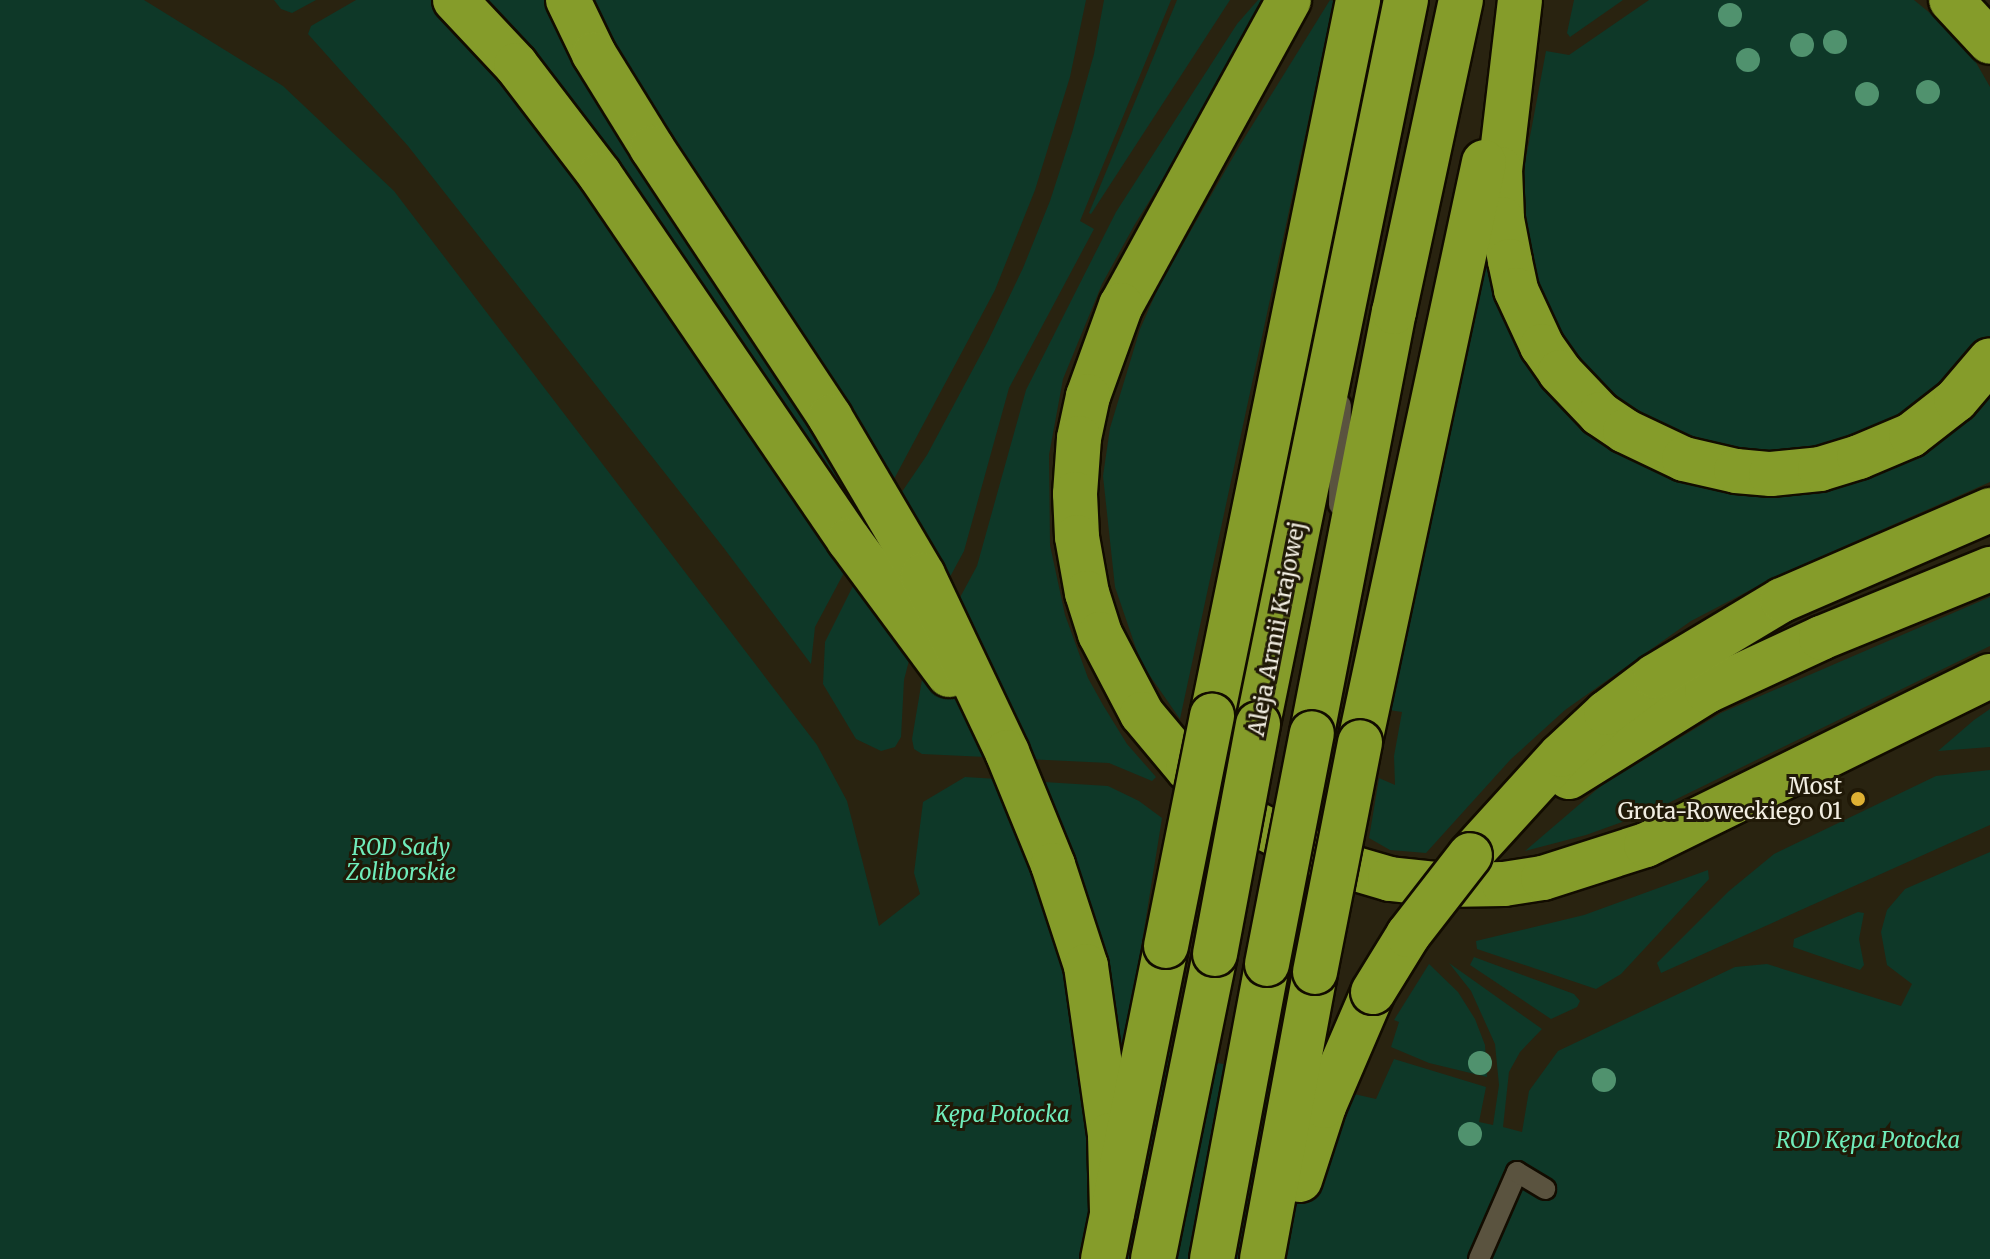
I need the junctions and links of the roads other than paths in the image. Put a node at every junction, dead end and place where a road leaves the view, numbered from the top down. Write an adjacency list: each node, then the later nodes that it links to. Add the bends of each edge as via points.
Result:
1 (455, 0): 19 (highway, via 516,65 600,175 849,540)
2 (568, 0): 19 (highway, via 594,54 652,148 830,417 923,575)
3 (1289, 0): 18 (highway, via 1121,305 1088,396 1079,438 1077,537 1100,634 1142,714 1188,769 1256,824 1332,862 1390,879 1504,884 1543,878 1646,845)
4 (1358, 0): 22 (highway, bridge)
5 (1406, 0): 10 (highway, Aleja Armii Krajowej)
6 (1461, 0): 11 (highway)
7 (1519, 0): 12 (highway, via 1500,169 1502,219 1516,290 1542,346 1600,414 1684,459 1771,474 1820,469 1911,435 1956,400); 26 (highway, bridge, via 1360,742)
8 (1951, 0): 9 (highway)
9 (1990, 42)
10 (1342, 300): 13 (lane); 16 (highway, Aleja Armii Krajowej)
11 (1394, 312): 13 (lane); 17 (highway)
12 (1990, 360)
13 (1340, 450): 16 (lane); 17 (lane)
14 (1990, 510): 20 (highway, via 1782,600 1655,676 1561,755)
15 (1990, 569): 20 (highway, via 1707,691 1582,766)
16 (1285, 590): 24 (highway, Aleja Armii Krajowej, bridge)
17 (1337, 605): 25 (highway, bridge)
18 (1990, 676)
19 (1007, 752): 22 (highway, via 1053,865 1086,966 1110,1135)
20 (1470, 855): 27 (highway, bridge, via 1408,935 1373,992 1324,1106)
21 (1545, 1189): 28 (lane, via 1517,1172)
22 (1112, 1213): 23 (highway)
23 (1103, 1259)
24 (1153, 1259)
25 (1212, 1259)
26 (1262, 1259)
27 (1275, 1259)
28 (1479, 1259)

